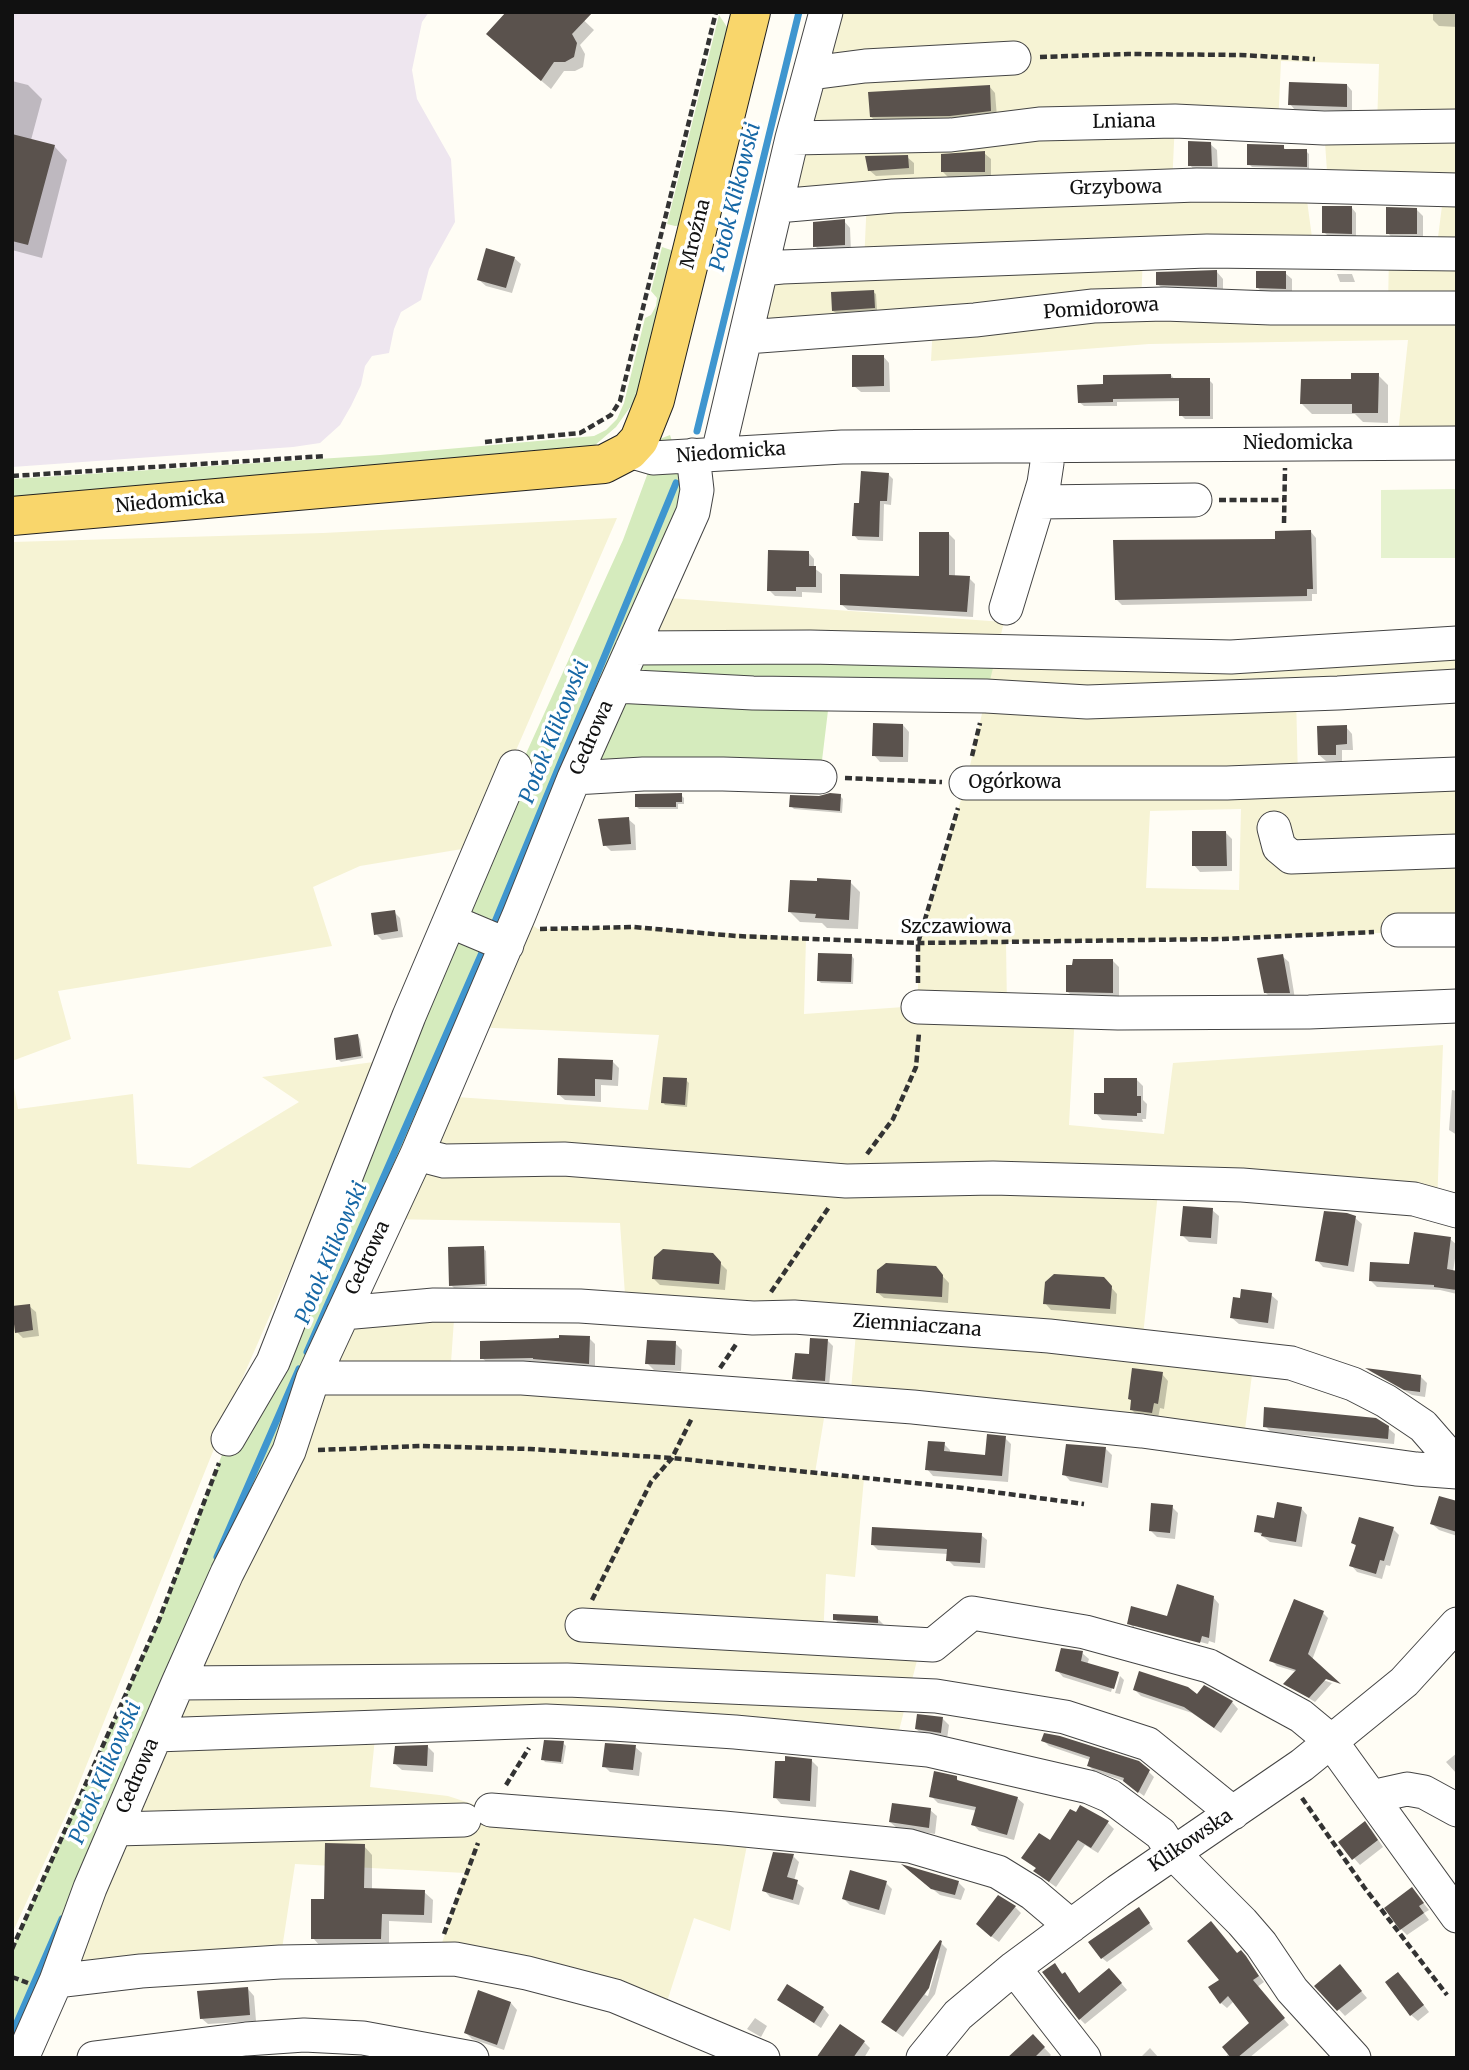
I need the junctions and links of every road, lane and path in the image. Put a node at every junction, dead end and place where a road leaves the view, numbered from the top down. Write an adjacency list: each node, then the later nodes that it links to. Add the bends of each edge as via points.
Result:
1 (716, 12): 15 (path, via 620,401 611,415 580,433)
2 (751, 12): 18 (main road, Mroźna, via 655,400 639,440)
3 (825, 12): 6 (street)
4 (1014, 58): 5 (path, via 1140,54); 6 (street, via 865,66)
5 (1315, 59)
6 (811, 74): 8 (street)
7 (1457, 125): 8 (street, Lniana, via 1324,128 1175,121 1039,124 951,135)
8 (792, 138): 10 (street)
9 (1457, 190): 10 (street, Grzybowa, via 1197,185 906,195)
10 (777, 206): 12 (street)
11 (1457, 254): 12 (street, via 1207,251)
12 (762, 270): 14 (street)
13 (1457, 307): 14 (street, Pomidorowa, via 1093,306)
14 (746, 337): 19 (street)
15 (474, 443)
16 (1457, 443): 17 (street, Niedomicka)
17 (1045, 446): 19 (street, Niedomicka, via 842,447); 25 (street, via 1047,463)
18 (629, 451): 19 (street, Niedomicka, via 649,458); 26 (main road, Niedomicka, via 604,464)
19 (705, 454): 30 (street, Cedrowa, via 693,512)
20 (329, 456): 22 (path)
21 (1285, 462): 24 (path)
22 (12, 476)
23 (1195, 500): 24 (path); 25 (street)
24 (1284, 500): 27 (path)
25 (1039, 502): 28 (street)
26 (12, 516)
27 (1284, 523)
28 (1006, 608)
29 (1457, 643): 30 (street, via 1231,657 810,647)
30 (632, 648): 32 (street, Cedrowa)
31 (1457, 686): 32 (street, via 1087,702)
32 (615, 687): 35 (street, Cedrowa)
33 (515, 767): 40 (street)
34 (1457, 774): 37 (street, Ogórkowa, via 1227,783)
35 (574, 778): 36 (street, via 683,774); 41 (street, Cedrowa)
36 (820, 778): 37 (path, Ogórkowa)
37 (966, 783)
38 (1273, 828): 39 (street, via 1279,847 1291,857)
39 (1457, 851)
40 (450, 921): 41 (street); 50 (street, via 273,1362)
41 (513, 930): 42 (path, Szczawiowa, via 634,927 918,943 1221,939); 46 (street, Cedrowa)
42 (1398, 930): 43 (street)
43 (1457, 930)
44 (1457, 1006): 45 (street, via 1309,1013)
45 (918, 1007)
46 (417, 1154): 47 (street, via 444,1161 564,1159 846,1181 993,1178 1242,1185 1413,1199); 48 (street, Cedrowa)
47 (1457, 1211)
48 (343, 1312): 49 (street, Cedrowa); 52 (street, Ziemniaczana, via 434,1305 566,1306 794,1317 1062,1338 1291,1363 1353,1384 1386,1401 1423,1426)
49 (313, 1378): 51 (street, Cedrowa); 53 (street, via 522,1378 913,1407)
50 (228, 1439): 68 (path, via 159,1620)
51 (289, 1451): 54 (path, via 422,1446 530,1449 963,1488); 57 (street, Cedrowa)
52 (1457, 1465)
53 (1457, 1472)
54 (1084, 1504)
55 (1457, 1624): 59 (street, Klikowska, via 1404,1682)
56 (582, 1625): 59 (street, via 933,1646 972,1614 1085,1632 1209,1666 1301,1716)
57 (178, 1683): 58 (street, Cedrowa); 63 (street, via 567,1680 936,1696 1065,1717 1148,1744)
58 (156, 1735): 64 (street, Cedrowa); 65 (street, via 546,1721 928,1750 1089,1787 1110,1796 1161,1834)
59 (1330, 1740): 60 (street, Klikowska); 61 (street)
60 (1286, 1776): 63 (street, Klikowska); 71 (path)
61 (1371, 1797): 62 (street, via 1407,1789 1424,1792); 66 (street)
62 (1457, 1811)
63 (1233, 1813): 65 (street, Klikowska)
64 (116, 1829): 67 (street, via 477,1815 724,1828 910,1846 998,1871); 70 (street, Cedrowa)
65 (1172, 1853): 67 (street, Klikowska); 78 (street, via 1242,1922 1292,1990)
66 (1457, 1916)
67 (1071, 1926): 69 (street, Klikowska)
68 (12, 1949)
69 (1014, 1968): 76 (street, Klikowska, via 958,2015); 77 (street)
70 (57, 1981): 72 (street, Cedrowa); 75 (street, via 280,1962 455,1959 615,1996)
71 (1447, 1995)
72 (28, 2056)
73 (94, 2058): 74 (street, via 304,2035 363,2038)
74 (472, 2058)
75 (763, 2058)
76 (923, 2058)
77 (1084, 2058)
78 (1354, 2058)

